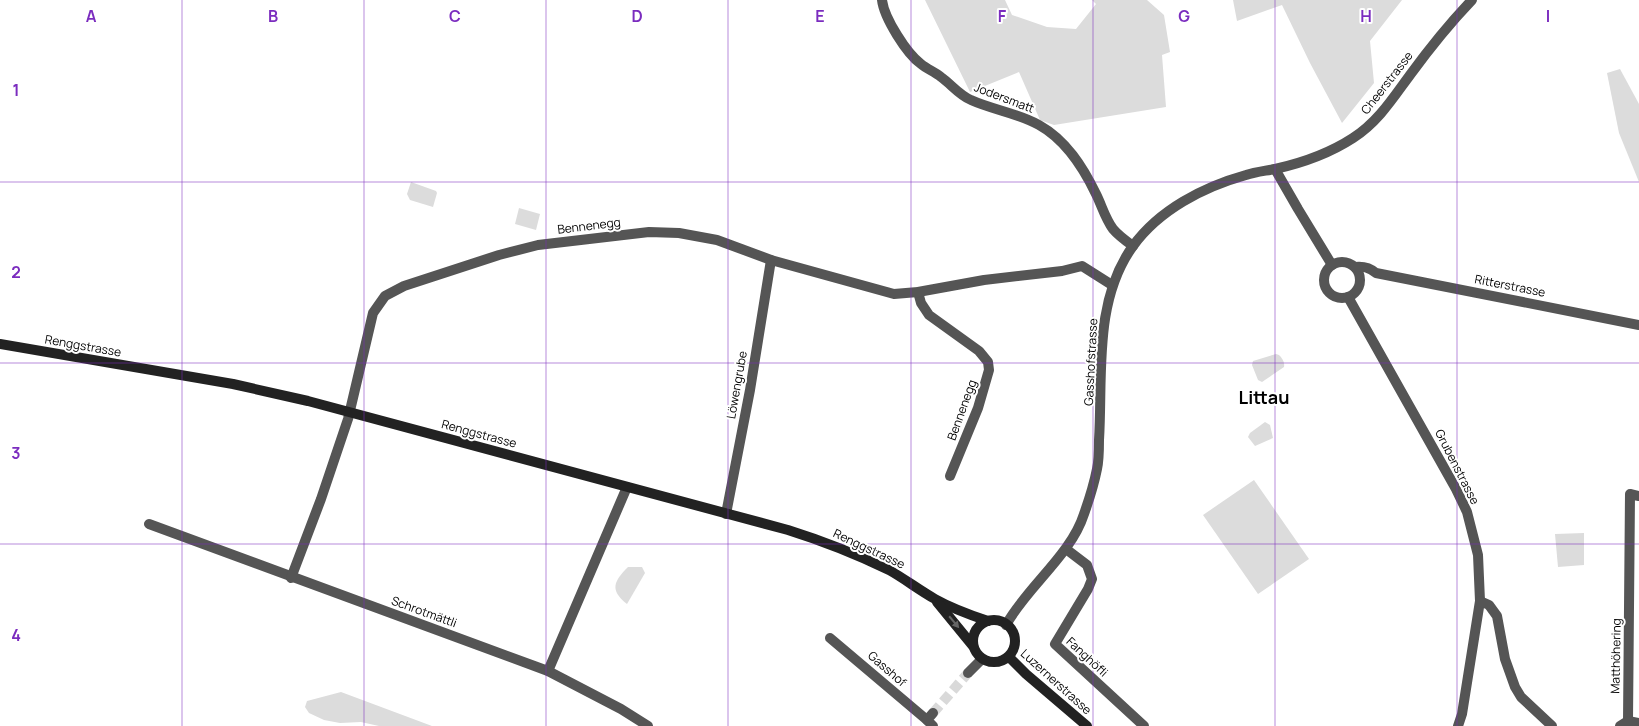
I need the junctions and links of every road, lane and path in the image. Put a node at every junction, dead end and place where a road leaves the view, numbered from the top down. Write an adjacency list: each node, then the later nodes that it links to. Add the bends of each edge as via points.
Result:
1 (882, 0): 4 (street, Jodersmatt, via 888,18 907,49 922,65 970,100 1039,125 1060,140 1089,179 1107,220)
2 (1472, 0): 3 (street, Cheerstrasse, via 1367,127 1330,150)
3 (1275, 169): 4 (street, Gasshofstrasse, via 1242,176 1190,198 1154,222); 6 (street)
4 (1133, 246): 10 (street, Gasshofstrasse)
5 (771, 260): 11 (street, Bennenegg, via 894,294); 15 (street, Bennenegg, via 703,237 649,232 538,246 415,282 385,296 373,313); 19 (street, Löwengrube)
6 (1332, 265): 7 (street, via 1342,262); 12 (street, via 1324,279 1327,290 1336,297)
7 (1354, 267): 8 (street, Ritterstrasse, via 1371,268); 9 (street)
8 (1376, 273): 9 (street); 13 (street, Ritterstrasse)
9 (1360, 284): 12 (street)
10 (1112, 285): 11 (street, Bennenegg, via 1079,266); 21 (street, Gasshofstrasse, via 1104,328 1097,469 1084,517)
11 (918, 292): 16 (street, Bennenegg, via 929,315 979,351 988,362 989,370 978,408)
12 (1348, 297): 25 (street, Grubenstrasse, via 1467,512 1478,554)
13 (1639, 325)
14 (0, 344): 15 (main road, Renggstrasse, via 233,384)
15 (350, 412): 17 (main road, Renggstrasse); 22 (street)
16 (950, 476)
17 (627, 487): 19 (main road, Renggstrasse); 32 (street)
18 (1639, 496): 23 (street, Matthöhering, via 1630,494)
19 (726, 514): 24 (main road, Renggstrasse, via 788,530 848,551 890,571)
20 (149, 524): 22 (street, Schrotmättli)
21 (1066, 549): 27 (street, Gasshofstrasse); 38 (street, Fanghöfli, via 1087,565 1092,579 1055,644)
22 (290, 578): 32 (street, Schrotmättli)
23 (1634, 592): 35 (street, Matthöhering)
24 (935, 599): 26 (main road, Renggstrasse); 29 (main road, Renggstrasse, one-way to 29)
25 (1480, 601): 39 (street, Grubenstrasse); 40 (street, via 1489,605 1497,616 1505,659 1515,687)
26 (988, 621): 27 (main road); 29 (main road, via 976,630)
27 (1006, 624): 30 (main road, via 1012,630 1015,643)
28 (830, 638): 34 (street, Gasshof)
29 (973, 646): 31 (main road)
30 (1008, 657): 31 (main road, via 999,662); 37 (main road, Luzernerstrasse)
31 (982, 659): 33 (street)
32 (548, 672): 36 (street, Schrotmättli)
33 (968, 673)
34 (931, 720)
35 (1629, 724)
36 (648, 726)
37 (1087, 726)
38 (1144, 726)
39 (1458, 726)
40 (1552, 726)

